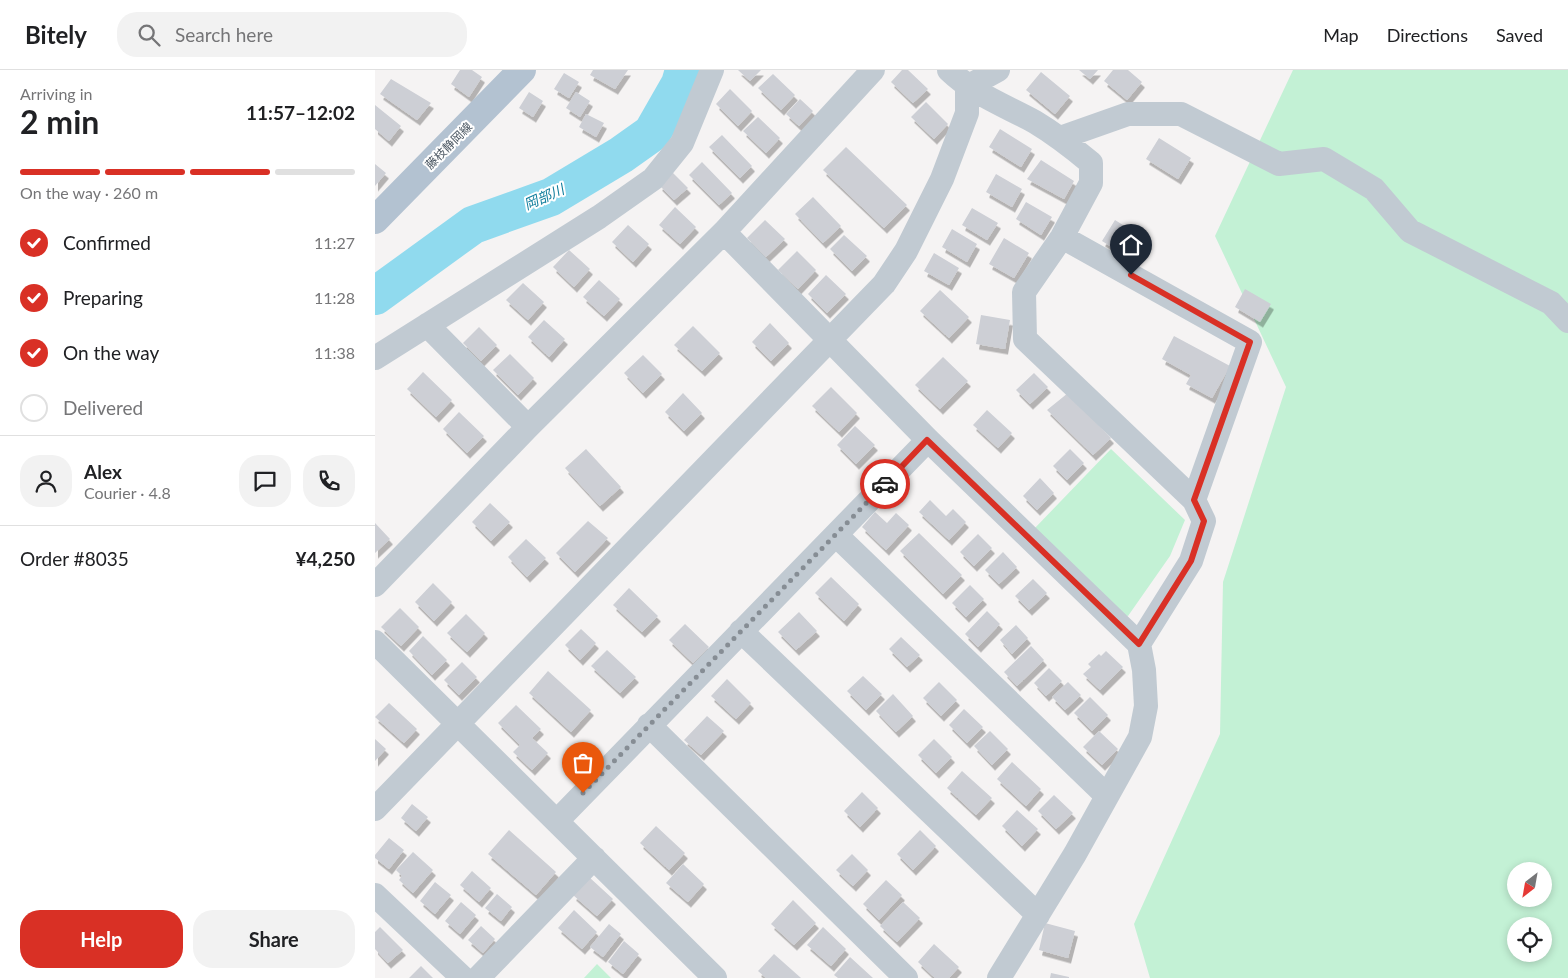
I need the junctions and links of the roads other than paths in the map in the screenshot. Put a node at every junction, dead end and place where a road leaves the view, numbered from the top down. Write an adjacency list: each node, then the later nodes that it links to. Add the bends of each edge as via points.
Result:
1 (522, 70): 8 (main road, 藤枝静岡線)
2 (712, 70): 12 (street, via 682,143 653,179 599,217)
3 (873, 70): 9 (street)
4 (949, 70): 6 (street)
5 (998, 70): 6 (street)
6 (967, 87): 7 (street); 13 (street, via 967,113 942,179 910,244 884,284)
7 (1060, 138): 10 (street, via 1091,163 1091,183); 11 (street, via 1128,114 1181,114 1279,164 1324,160 1374,189 1410,230 1551,303)
8 (375, 220)
9 (724, 232): 13 (street); 15 (street)
10 (1063, 237): 17 (street, via 1024,292 1025,338); 17 (street, via 1250,342)
11 (1568, 321)
12 (427, 325): 14 (street); 15 (street)
13 (830, 338): 16 (street); 23 (street)
14 (375, 358)
15 (529, 427): 19 (street)
16 (927, 440): 18 (street); 22 (street)
17 (1194, 500): 22 (street, via 1204,521 1191,561)
18 (836, 535): 20 (street); 25 (street)
19 (375, 585)
20 (741, 631): 24 (street); 30 (street)
21 (375, 642): 23 (street)
22 (1139, 644): 25 (street, via 1144,670 1145,714 1140,737)
23 (457, 724): 26 (street); 27 (street)
24 (649, 725): 27 (street); 34 (street)
25 (1107, 796): 30 (street)
26 (375, 809)
27 (557, 821): 28 (street)
28 (594, 858): 32 (street); 33 (street)
29 (375, 895): 31 (street)
30 (1038, 915): 35 (street)
31 (463, 978)
32 (478, 978)
33 (715, 978)
34 (906, 978)
35 (999, 978)

